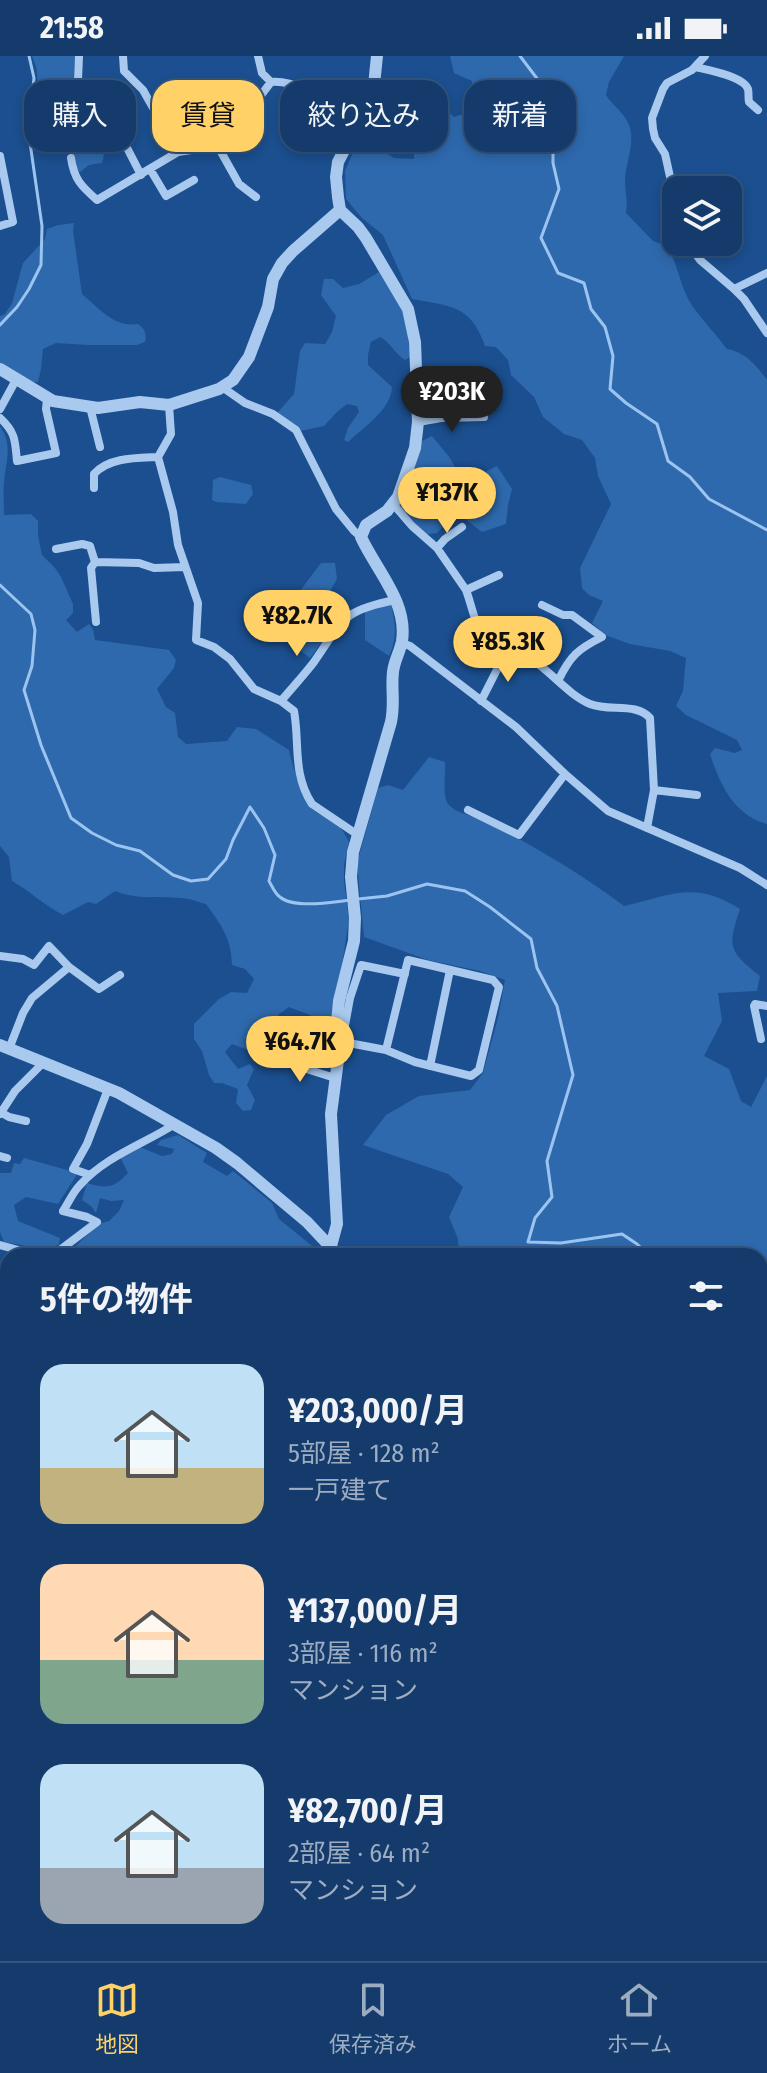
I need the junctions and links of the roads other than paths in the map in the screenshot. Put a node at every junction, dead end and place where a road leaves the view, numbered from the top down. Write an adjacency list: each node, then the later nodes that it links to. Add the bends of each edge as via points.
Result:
1 (79, 56): 19 (street, via 78,80 105,105)
2 (123, 56): 11 (street, via 124,71)
3 (258, 56): 8 (street, via 262,73)
4 (377, 56): 7 (street)
5 (705, 56): 6 (street)
6 (695, 67): 12 (street, via 732,76 748,88 749,102); 20 (street, via 667,83 652,118)
7 (375, 80)
8 (271, 82): 9 (street); 10 (street)
9 (280, 82)
10 (264, 91)
11 (152, 106)
12 (758, 110)
13 (178, 152): 18 (street)
14 (223, 152): 22 (street, via 239,184)
15 (343, 152): 23 (street, via 336,177)
16 (0, 156): 24 (street, via 13,222)
17 (71, 158): 19 (street, via 73,174 97,200)
18 (150, 169): 19 (street); 21 (street, via 166,196)
19 (141, 175)
20 (670, 176)
21 (194, 180)
22 (256, 197)
23 (340, 210): 31 (street, via 282,263 249,357); 38 (street, via 366,238 408,309 415,342)
24 (0, 226)
25 (697, 256): 27 (street)
26 (767, 273): 27 (street)
27 (734, 289): 28 (street)
28 (767, 333)
29 (0, 369): 30 (street)
30 (17, 378): 32 (street); 35 (street)
31 (222, 387): 33 (street); 44 (street, via 296,430 336,509)
32 (47, 398): 34 (street); 37 (street, via 56,453 17,461 11,429)
33 (169, 405): 34 (street); 40 (street, via 171,434)
34 (90, 407): 39 (street)
35 (0, 409)
36 (484, 417): 38 (street)
37 (0, 418)
38 (418, 422): 42 (street, via 415,448)
39 (100, 447)
40 (158, 457): 41 (street, via 101,467 94,474); 48 (street)
41 (94, 488)
42 (394, 505): 44 (street, via 366,525); 45 (street)
43 (462, 527): 45 (street)
44 (361, 537): 51 (street)
45 (437, 548): 50 (street)
46 (56, 549): 47 (street, via 90,546)
47 (95, 562): 48 (street); 53 (street, via 91,568)
48 (185, 567): 57 (street, via 198,603 196,640 230,659 254,689)
49 (499, 575): 50 (street)
50 (466, 590): 55 (street, via 478,630)
51 (396, 600): 54 (street); 57 (street, via 367,605 342,621)
52 (542, 605): 56 (street, via 572,615 602,637 581,647)
53 (96, 622)
54 (402, 643): 58 (street); 64 (street, via 393,673 391,722)
55 (506, 652): 56 (street, via 534,661); 58 (street)
56 (558, 681): 60 (street, via 589,704 640,710 650,718)
57 (281, 701): 64 (street, via 294,711 296,758 308,798)
58 (481, 701): 59 (street)
59 (565, 774): 62 (street, via 519,835); 63 (street, via 608,811)
60 (654, 790): 61 (street); 63 (street)
61 (697, 795)
62 (468, 810)
63 (647, 828): 65 (street)
64 (358, 835): 73 (street, via 351,877 354,941 339,1001)
65 (767, 885)
66 (0, 956): 67 (street, via 34,965 49,946)
67 (69, 967): 70 (street, via 99,989); 74 (street, via 32,998)
68 (450, 970): 69 (street, via 408,960); 78 (street); 78 (street, via 493,980 499,987 475,1075)
69 (405, 974): 73 (street, via 361,965); 75 (street)
70 (120, 975)
71 (767, 1006): 72 (street, via 754,1006)
72 (761, 1039)
73 (340, 1041): 75 (street); 79 (street)
74 (4, 1047): 77 (street)
75 (386, 1050): 78 (street)
76 (275, 1059): 79 (street)
77 (44, 1062): 80 (street); 81 (street)
78 (430, 1066)
79 (335, 1078): 87 (street, via 331,1114)
80 (108, 1089): 83 (street); 84 (street, via 73,1169)
81 (1, 1114): 82 (street)
82 (26, 1121)
83 (175, 1124): 84 (street); 86 (street, via 237,1163)
84 (90, 1175): 85 (street, via 63,1211 97,1222)
85 (63, 1248)
86 (332, 1248)
87 (335, 1248)

